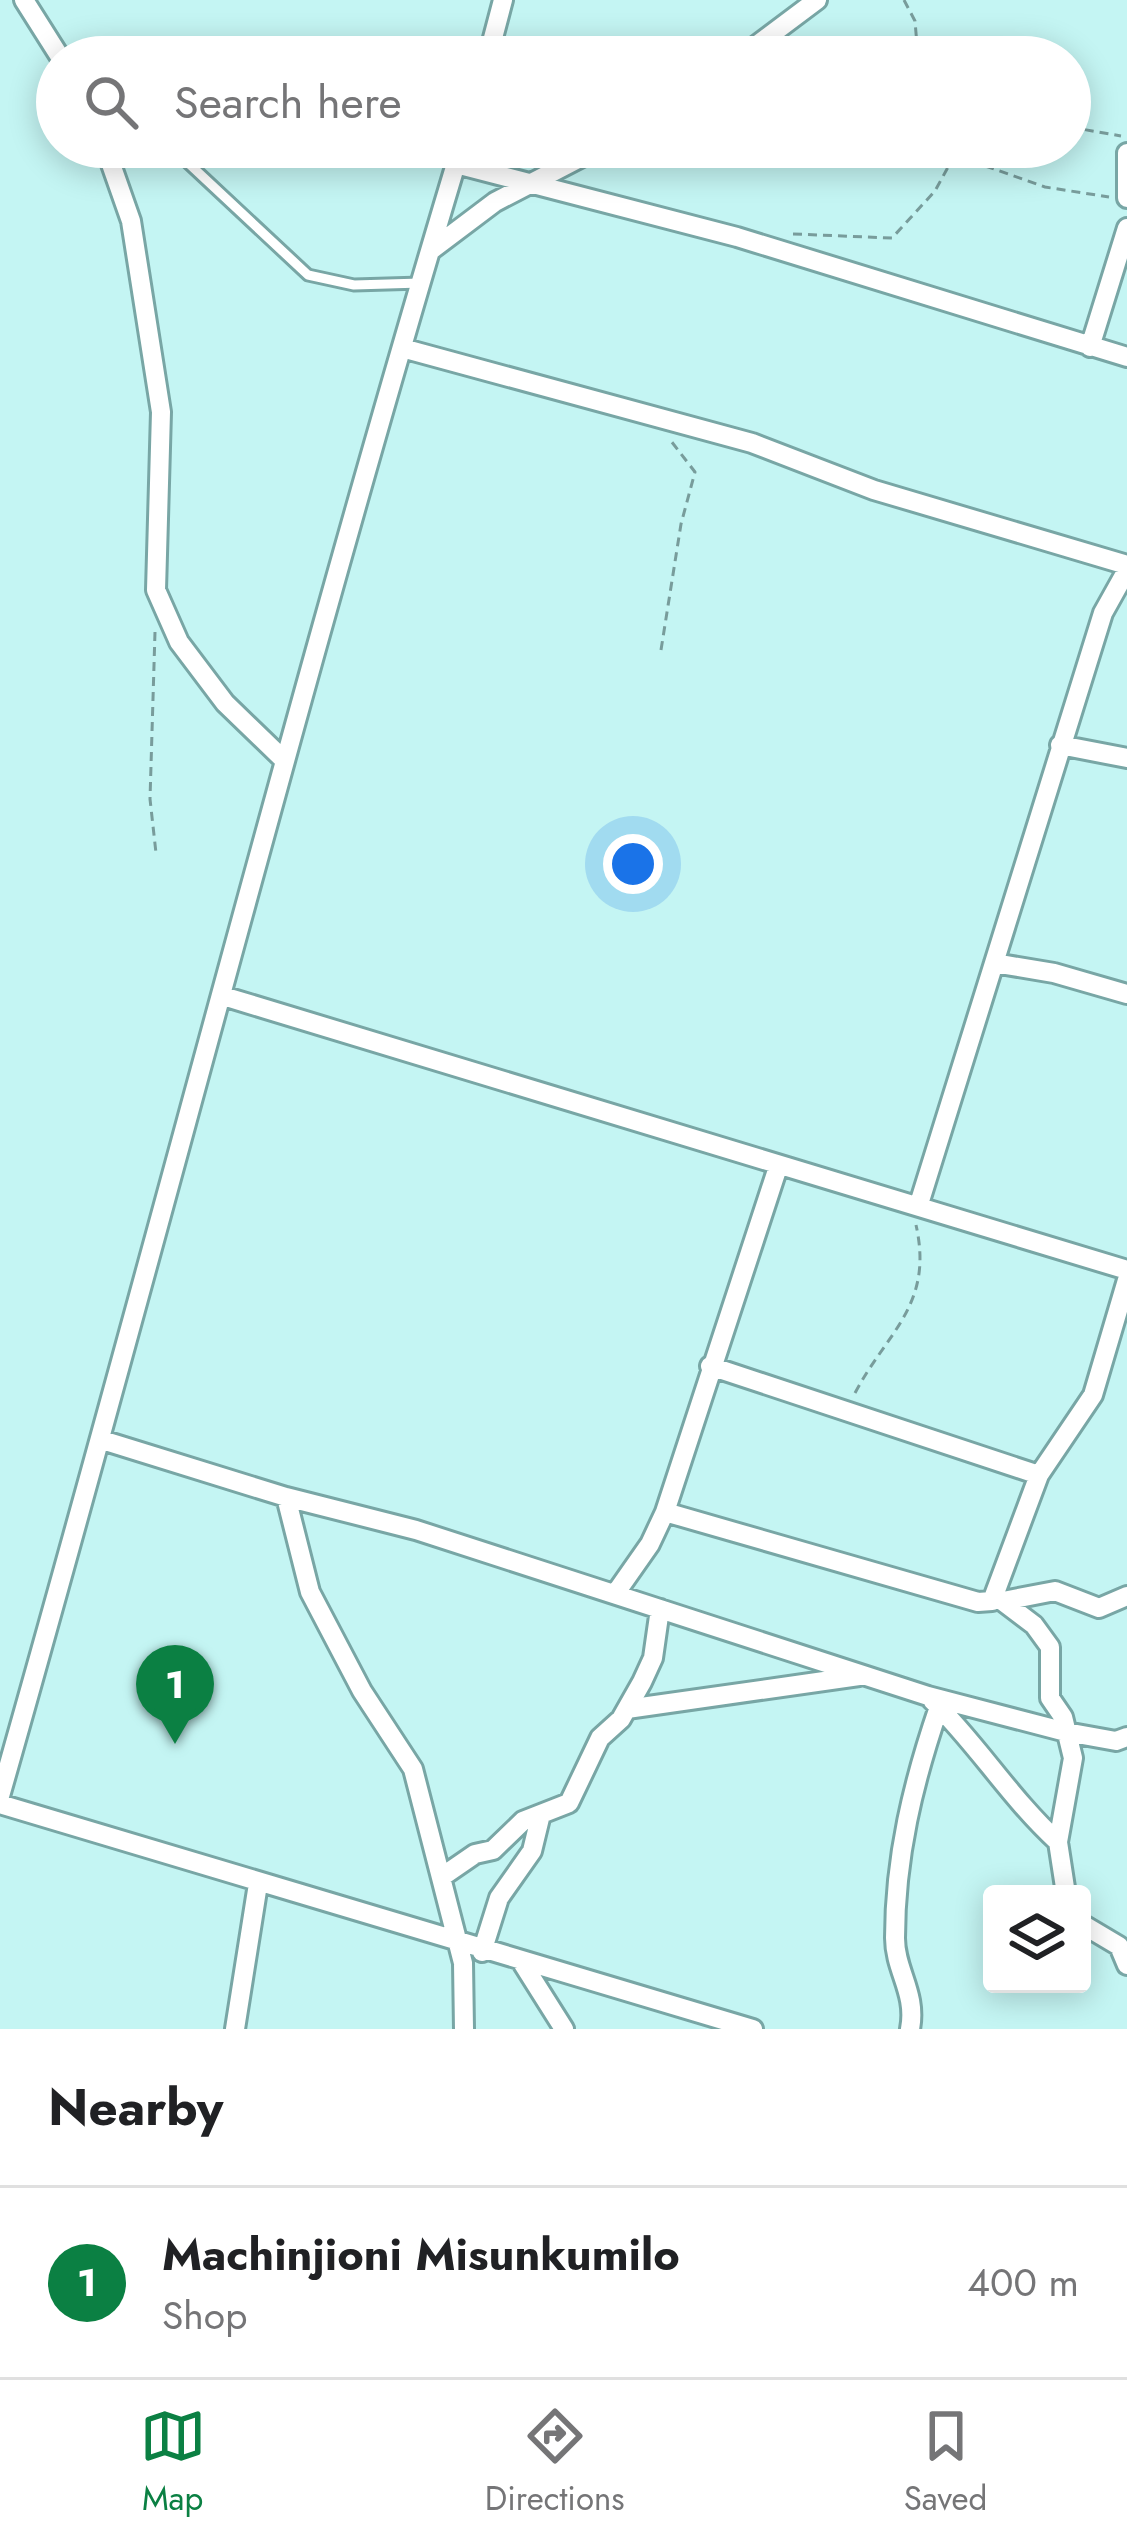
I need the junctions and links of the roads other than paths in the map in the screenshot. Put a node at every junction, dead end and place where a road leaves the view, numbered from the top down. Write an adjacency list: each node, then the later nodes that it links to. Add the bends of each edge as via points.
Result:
1 (24, 0): 4 (street)
2 (503, 0): 5 (street)
3 (817, 0): 6 (street)
4 (47, 36)
5 (494, 36)
6 (769, 36)
7 (1127, 153): 14 (street)
8 (112, 168): 26 (street, via 131,221 161,412 154,561 162,608 225,703)
9 (194, 168): 17 (lane, via 308,274 328,283)
10 (455, 168): 16 (street)
11 (488, 168): 13 (street)
12 (561, 168): 13 (street)
13 (528, 185): 16 (street); 18 (street, via 737,237)
14 (1127, 198)
15 (1127, 228): 18 (street)
16 (430, 251): 17 (street)
17 (421, 283): 19 (street)
18 (1090, 347): 20 (street)
19 (401, 348): 21 (street, via 659,418); 26 (street)
20 (1127, 357)
21 (1092, 554): 22 (street); 23 (street)
22 (1127, 568): 23 (street)
23 (1109, 596): 24 (street)
24 (1060, 745): 25 (street); 27 (street)
25 (1127, 758)
26 (286, 761): 29 (street)
27 (994, 963): 28 (street); 31 (street)
28 (1127, 994)
29 (223, 996): 30 (street); 35 (street)
30 (778, 1167): 31 (street); 34 (street)
31 (915, 1203): 32 (street)
32 (1127, 1270)
33 (1127, 1280): 36 (street, via 1093,1395)
34 (710, 1366): 36 (street); 38 (street)
35 (102, 1440): 37 (street); 48 (street)
36 (1039, 1475): 41 (street)
37 (286, 1497): 39 (street); 51 (street, via 310,1592 412,1765)
38 (664, 1512): 39 (street); 41 (street, via 977,1602)
39 (615, 1594): 42 (street)
40 (1127, 1596): 41 (street, via 1099,1608 1055,1591)
41 (1000, 1599): 46 (street, via 1050,1647 1050,1698)
42 (660, 1609): 43 (street); 45 (street, via 653,1658)
43 (863, 1675): 44 (street); 45 (street)
44 (934, 1702): 46 (street); 50 (street); 63 (street, via 898,1880 895,1939 913,1996)
45 (627, 1709): 49 (street, via 600,1738 569,1803)
46 (1066, 1732): 47 (street); 50 (street, via 1073,1758)
47 (1127, 1737)
48 (0, 1800): 52 (street)
49 (541, 1814): 51 (street); 56 (street, via 532,1852 500,1898)
50 (1058, 1842): 53 (street)
51 (443, 1876): 55 (street)
52 (258, 1884): 55 (street); 59 (street)
53 (1065, 1885)
54 (1091, 1929): 58 (street, via 1119,1946)
55 (457, 1944): 56 (street); 60 (street)
56 (482, 1952): 57 (street)
57 (523, 1964): 61 (street); 62 (street)
58 (1127, 1965)
59 (235, 2029)
60 (464, 2029)
61 (564, 2029)
62 (752, 2029)
63 (910, 2029)

